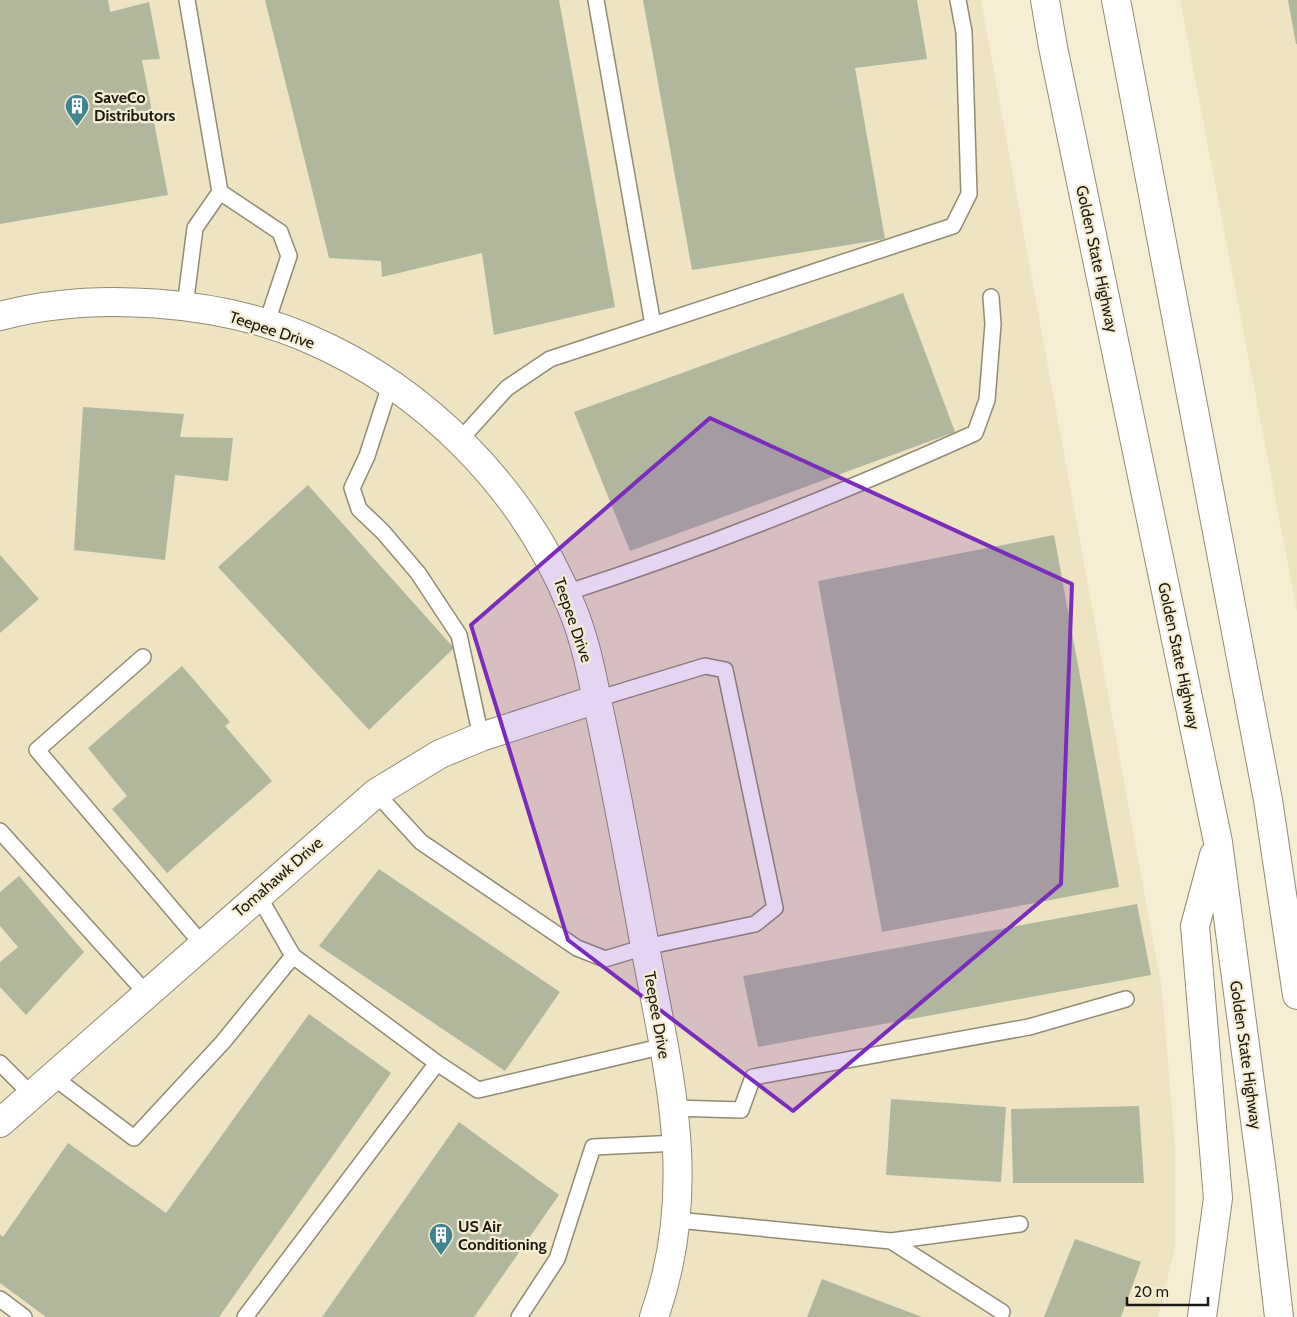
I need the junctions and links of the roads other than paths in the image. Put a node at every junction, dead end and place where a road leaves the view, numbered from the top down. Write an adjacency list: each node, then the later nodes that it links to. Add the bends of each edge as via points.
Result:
1 (187, 0): 6 (lane)
2 (596, 0): 11 (lane)
3 (958, 0): 11 (lane, via 964,32 969,194 953,226)
4 (1045, 0): 21 (main road, Golden State Highway)
5 (1116, 0): 19 (main road)
6 (220, 192): 8 (lane, via 195,228); 10 (lane, via 280,232 289,256)
7 (991, 296): 14 (lane, via 993,324 987,400 975,433 875,477 634,571)
8 (185, 306): 9 (main road, Teepee Drive, via 110,301 26,309); 10 (main road, Teepee Drive)
9 (0, 316)
10 (266, 325): 12 (main road, Teepee Drive, via 308,338)
11 (652, 325): 13 (lane, via 550,359 507,388)
12 (390, 385): 13 (main road, Teepee Drive); 17 (lane, via 367,456 352,488 359,509 384,532 418,574 459,635)
13 (459, 441): 14 (main road, Teepee Drive, via 481,462 521,515 552,563)
14 (566, 593): 16 (main road, Teepee Drive, via 584,641)
15 (143, 657): 24 (lane, via 37,750)
16 (597, 700): 17 (main road, Tomahawk Drive); 25 (main road, Teepee Drive); 25 (lane, via 705,666 725,670 775,908 755,924)
17 (481, 737): 18 (main road, Tomahawk Drive, via 440,754)
18 (376, 793): 23 (main road, Tomahawk Drive); 25 (lane, via 421,842 578,948 606,959)
19 (1268, 800): 22 (main road); 28 (main road)
20 (0, 830): 27 (lane)
21 (1218, 842): 47 (main road, via 1195,926 1218,1198); 48 (main road, Golden State Highway)
22 (1297, 861)
23 (258, 895): 24 (main road, Tomahawk Drive); 26 (lane)
24 (202, 944): 27 (main road, Tomahawk Drive)
25 (645, 947): 30 (main road, Teepee Drive)
26 (293, 956): 32 (lane); 33 (lane, via 223,1042 134,1138)
27 (146, 993): 33 (main road, Tomahawk Drive)
28 (1297, 995)
29 (1126, 999): 35 (lane, via 1029,1027 753,1077 741,1110)
30 (664, 1046): 32 (lane, via 478,1090); 35 (main road, Teepee Drive)
31 (0, 1063): 34 (lane)
32 (437, 1063): 44 (lane)
33 (52, 1076): 34 (main road, Tomahawk Drive)
34 (32, 1095): 36 (main road, Tomahawk Drive)
35 (673, 1108): 37 (main road, Teepee Drive)
36 (0, 1123)
37 (678, 1143): 38 (main road, Teepee Drive); 45 (lane, via 593,1147 557,1259)
38 (677, 1220): 40 (lane); 46 (main road, Teepee Drive)
39 (1020, 1224): 40 (lane)
40 (891, 1241): 42 (lane)
41 (0, 1299): 43 (lane)
42 (1002, 1312)
43 (24, 1317)
44 (245, 1317)
45 (520, 1317)
46 (654, 1317)
47 (1202, 1317)
48 (1279, 1317)

